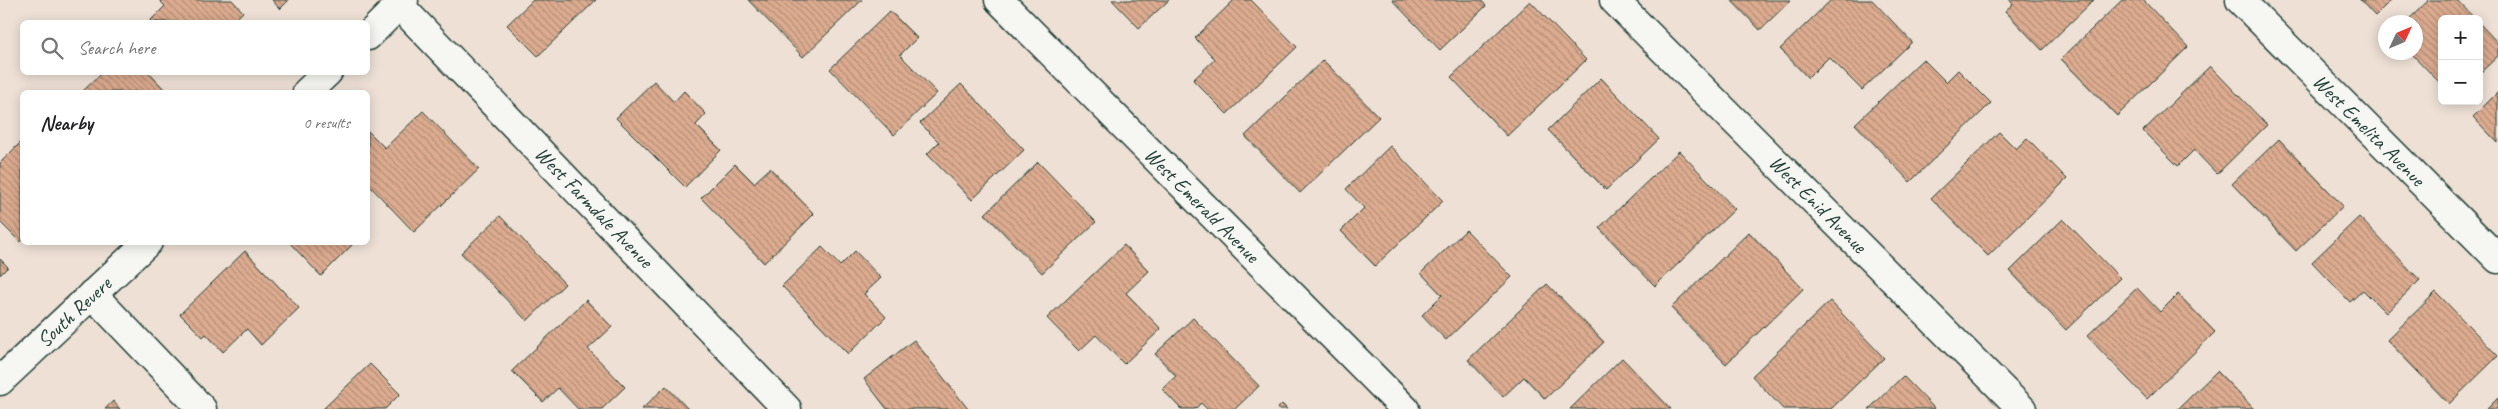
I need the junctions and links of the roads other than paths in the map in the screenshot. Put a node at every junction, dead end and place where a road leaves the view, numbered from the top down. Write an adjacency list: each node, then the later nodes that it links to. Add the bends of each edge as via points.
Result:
1 (999, 0): 14 (street, West Emerald Avenue)
2 (1614, 0): 15 (street, West Enid Avenue)
3 (2240, 0): 9 (street, West Emelita Avenue)
4 (402, 3): 5 (street); 13 (street, West Farmdale Avenue)
5 (370, 34)
6 (325, 75): 7 (street)
7 (309, 90)
8 (145, 245): 10 (street, South Revere)
9 (2498, 260)
10 (92, 294): 11 (street, South Revere); 12 (street)
11 (0, 381)
12 (202, 409)
13 (787, 409)
14 (1405, 409)
15 (2022, 409)

